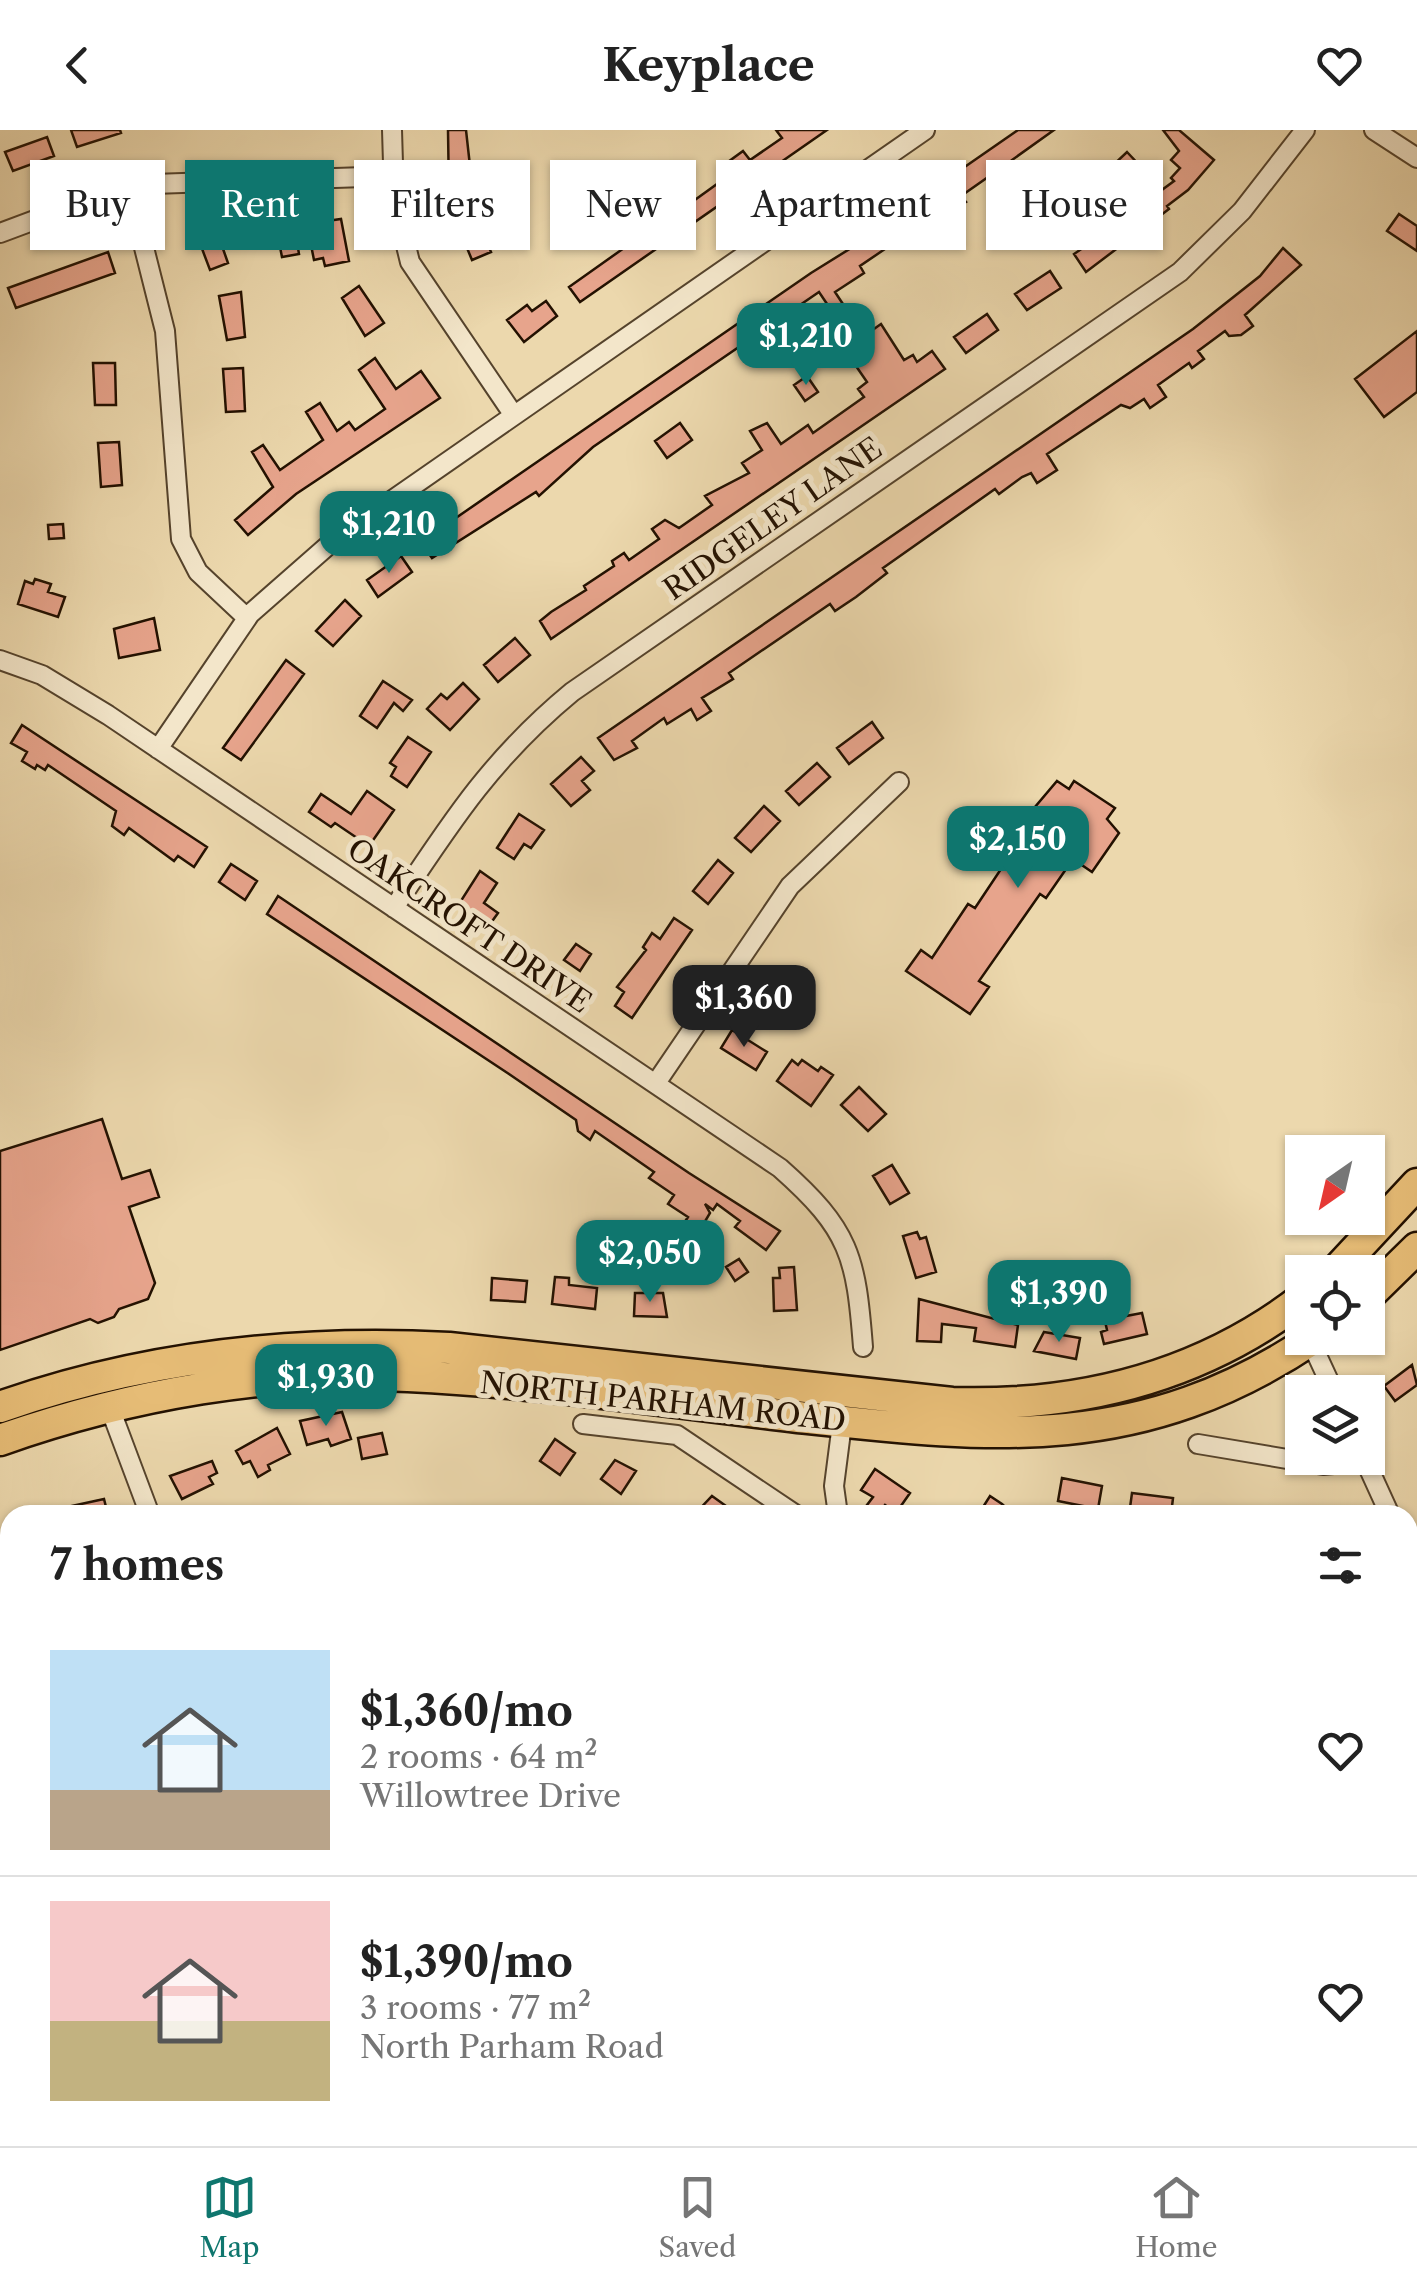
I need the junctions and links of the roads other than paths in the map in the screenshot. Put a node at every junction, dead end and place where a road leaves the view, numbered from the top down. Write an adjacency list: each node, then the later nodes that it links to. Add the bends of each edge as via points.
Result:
1 (392, 130): 6 (street)
2 (925, 130): 13 (street)
3 (1305, 130): 18 (street, RIDGELEY LANE, via 1242,211 1180,272 572,692 524,732 471,792)
4 (1374, 130): 5 (street)
5 (1417, 158)
6 (393, 160)
7 (354, 177): 8 (street)
8 (165, 184)
9 (30, 223): 10 (street)
10 (0, 233)
11 (145, 250): 14 (street, via 165,330 181,539 198,572)
12 (405, 250): 13 (street)
13 (513, 414): 14 (street, via 332,542)
14 (247, 618): 16 (street)
15 (0, 660): 16 (street, OAKCROFT DRIVE, via 42,675)
16 (158, 749): 18 (street, OAKCROFT DRIVE)
17 (899, 782): 19 (street, via 790,886)
18 (394, 908): 19 (street, OAKCROFT DRIVE)
19 (656, 1083): 25 (street, OAKCROFT DRIVE, via 780,1168 833,1220 854,1265)
20 (1417, 1184): 22 (highway)
21 (1417, 1248): 23 (highway)
22 (1351, 1255)
23 (1385, 1279)
24 (1285, 1331): 28 (highway, NORTH PARHAM ROAD, via 1095,1395)
25 (863, 1346)
26 (104, 1392): 27 (highway, NORTH PARHAM ROAD); 28 (highway, NORTH PARHAM ROAD, via 256,1350 383,1344); 30 (highway, NORTH PARHAM ROAD); 34 (street)
27 (0, 1407)
28 (844, 1407): 36 (street)
29 (583, 1424): 35 (street, via 677,1435)
30 (0, 1440)
31 (1198, 1444): 32 (street)
32 (1285, 1458)
33 (1372, 1475): 37 (street)
34 (146, 1505)
35 (781, 1505)
36 (837, 1505)
37 (1386, 1505)

